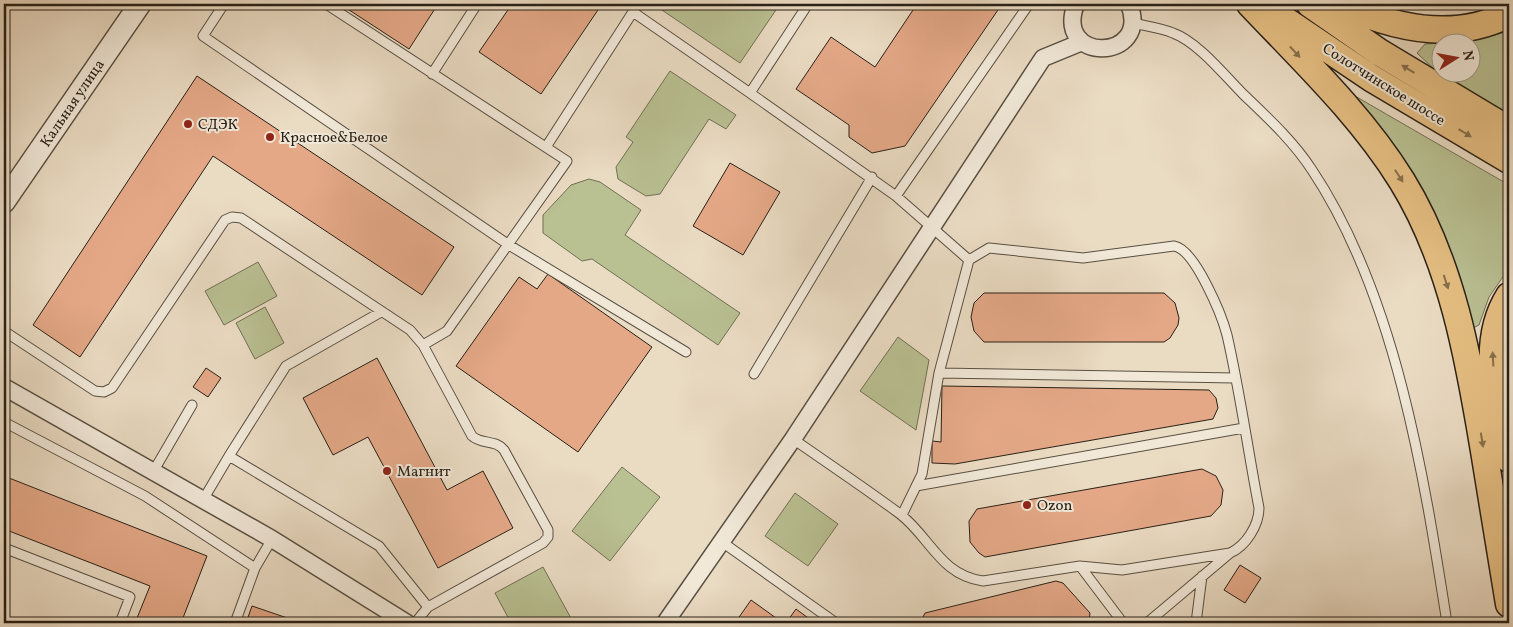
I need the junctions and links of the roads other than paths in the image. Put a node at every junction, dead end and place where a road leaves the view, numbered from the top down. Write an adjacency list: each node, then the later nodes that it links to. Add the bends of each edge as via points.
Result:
1 (140, 4): 24 (street, Кальная улица)
2 (224, 4): 26 (lane, via 203,36)
3 (326, 4): 17 (lane)
4 (478, 4): 17 (lane)
5 (808, 4): 18 (lane)
6 (1029, 4): 23 (lane)
7 (1076, 4): 16 (street, via 1072,24)
8 (1129, 4): 15 (street)
9 (1250, 4): 54 (main road, one-way to 54, via 1354,115 1378,146 1403,182 1429,236 1445,278 1472,377)
10 (1261, 4): 21 (main road, Солотчинское шоссе, one-way to 21, via 1371,78)
11 (1310, 4): 19 (main road, Солотчинское шоссе, one-way to 11, via 1379,52)
12 (1342, 4): 14 (main road, via 1389,23 1442,30 1473,27)
13 (635, 8): 18 (lane); 20 (lane)
14 (1509, 14)
15 (1133, 23): 16 (street, via 1125,40 1118,46 1099,50); 65 (lane, via 1175,33 1194,46 1288,138 1313,170 1354,243 1385,328 1406,410 1432,526)
16 (1082, 42): 25 (street, via 1043,58)
17 (432, 74): 20 (lane)
18 (750, 93): 22 (lane)
19 (1509, 130)
20 (546, 146): 26 (lane, via 567,161)
21 (1509, 160)
22 (872, 177): 23 (lane); 34 (lane)
23 (896, 196): 25 (lane)
24 (4, 202)
25 (932, 227): 27 (lane); 40 (street)
26 (509, 245): 31 (lane, via 447,331); 32 (lane)
27 (969, 260): 33 (lane); 35 (lane, via 989,248 1083,258 1179,247 1198,268 1227,333)
28 (1509, 296): 42 (main road, one-way to 28, via 1492,352 1500,314)
29 (381, 312): 30 (lane, via 241,218 232,217 225,220 112,388 104,392 96,391); 31 (lane, via 410,330); 41 (lane, via 286,366)
30 (4, 331)
31 (423, 345): 55 (lane, via 472,436 499,444 504,450 548,530 544,543)
32 (686, 352)
33 (938, 373): 35 (lane); 44 (lane, via 922,474)
34 (754, 374)
35 (1235, 378): 39 (lane)
36 (4, 386): 43 (street)
37 (192, 405): 43 (lane)
38 (4, 422): 52 (lane, via 145,496)
39 (1244, 428): 44 (lane); 50 (lane, via 1259,517 1243,544)
40 (793, 439): 46 (lane); 48 (street)
41 (229, 456): 45 (lane); 55 (lane, via 379,546)
42 (1509, 459)
43 (153, 472): 45 (street)
44 (916, 486): 46 (lane)
45 (203, 500): 47 (street)
46 (902, 515): 51 (lane, via 950,568 967,579 983,581)
47 (272, 539): 52 (lane); 58 (street)
48 (722, 542): 60 (street); 61 (lane)
49 (4, 548): 56 (lane, via 130,597)
50 (1230, 553): 51 (lane, via 1122,570); 53 (lane)
51 (1080, 566): 62 (lane)
52 (255, 568): 57 (lane)
53 (1202, 576): 63 (lane); 64 (lane)
54 (1509, 604)
55 (428, 607): 59 (lane)
56 (120, 623)
57 (235, 623)
58 (407, 623)
59 (416, 623)
60 (665, 623)
61 (836, 623)
62 (1123, 623)
63 (1147, 623)
64 (1196, 623)
65 (1448, 623)

